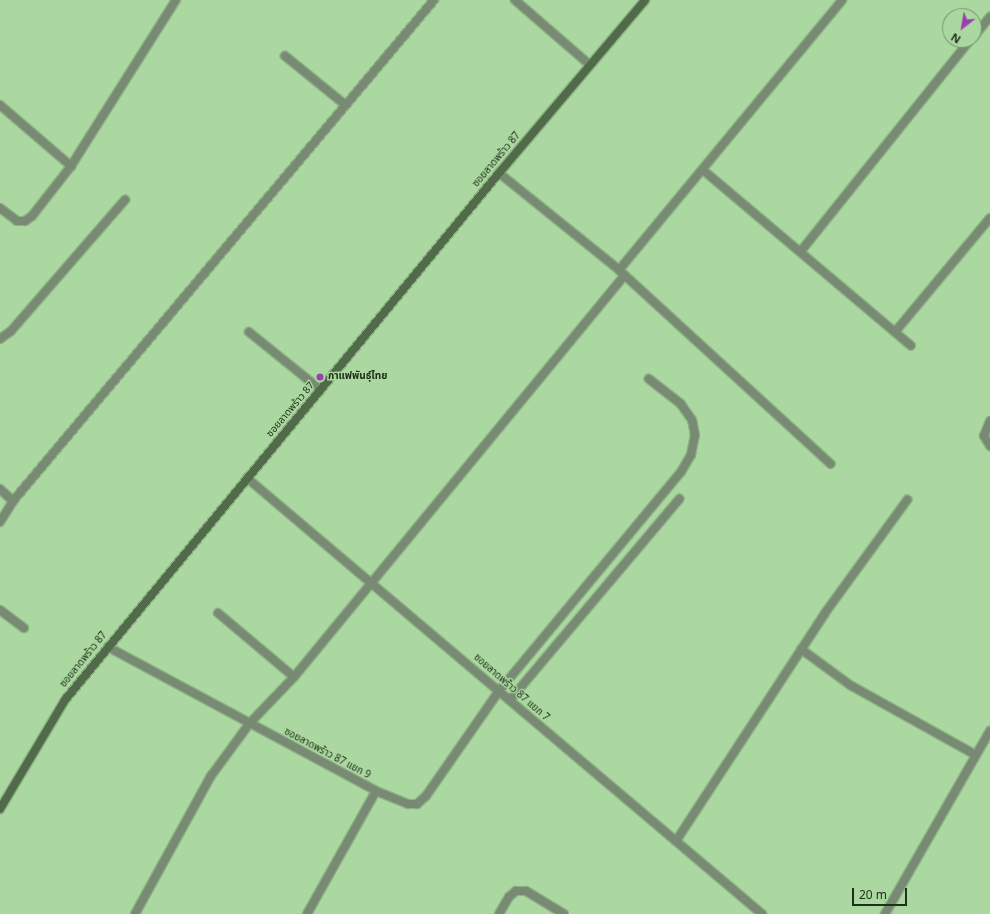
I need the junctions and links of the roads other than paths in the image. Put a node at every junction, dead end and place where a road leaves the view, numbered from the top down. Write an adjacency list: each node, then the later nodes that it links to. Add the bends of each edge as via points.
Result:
1 (176, 0): 13 (street)
2 (434, 0): 11 (street)
3 (515, 0): 10 (street)
4 (645, 0): 10 (street, ซอยลาดพร้าว 87)
5 (842, 0): 14 (street)
6 (990, 17): 7 (street)
7 (982, 26)
8 (964, 48): 19 (street)
9 (285, 56): 11 (street)
10 (590, 65): 15 (street, ซอยลาดพร้าว 87)
11 (344, 104): 34 (street)
12 (0, 105): 13 (street)
13 (71, 166): 17 (street, via 25,221 17,220)
14 (703, 170): 19 (street); 20 (street)
15 (499, 173): 20 (street); 26 (street, ซอยลาดพร้าว 87)
16 (125, 200): 23 (street, via 11,331)
17 (0, 208)
18 (990, 218): 22 (street)
19 (801, 251): 22 (street)
20 (621, 273): 29 (street); 36 (street)
21 (249, 332): 26 (street)
22 (895, 332): 24 (street)
23 (0, 339)
24 (911, 346)
25 (649, 379): 43 (street, via 681,404 692,420 695,435 692,455 681,472)
26 (321, 390): 30 (street, ซอยลาดพร้าว 87)
27 (990, 421): 28 (street, via 984,436)
28 (990, 446)
29 (831, 464)
30 (247, 478): 36 (street, ซอยลาดพร้าว 87 แยก 7); 40 (street, ซอยลาดพร้าว 87)
31 (0, 490): 34 (street)
32 (679, 499): 44 (street)
33 (907, 500): 41 (street)
34 (13, 501): 35 (street)
35 (0, 522)
36 (370, 582): 42 (street); 43 (street, ซอยลาดพร้าว 87 แยก 7)
37 (0, 610): 39 (street)
38 (218, 614): 42 (street)
39 (24, 628)
40 (108, 647): 45 (street, ซอยลาดพร้าว 87 แยก 9); 49 (street, ซอยลาดพร้าว 87, via 64,700)
41 (802, 649): 47 (street, via 850,685); 50 (street)
42 (294, 677): 45 (street)
43 (499, 691): 44 (street, ซอยลาดพร้าว 87 แยก 7); 48 (street, ซอยลาดพร้าว 87 แยก 9, via 426,796 417,804 408,804)
44 (510, 700): 50 (street, ซอยลาดพร้าว 87 แยก 7)
45 (249, 724): 48 (street, ซอยลาดพร้าว 87 แยก 9); 51 (street, via 211,776)
46 (990, 731): 47 (street)
47 (976, 755): 56 (street)
48 (376, 791): 52 (street)
49 (0, 808)
50 (676, 841): 55 (street, ซอยลาดพร้าว 87 แยก 7)
51 (135, 914)
52 (307, 914)
53 (499, 914): 54 (street, via 509,897 516,892 526,891)
54 (564, 914)
55 (762, 914)
56 (886, 914)

